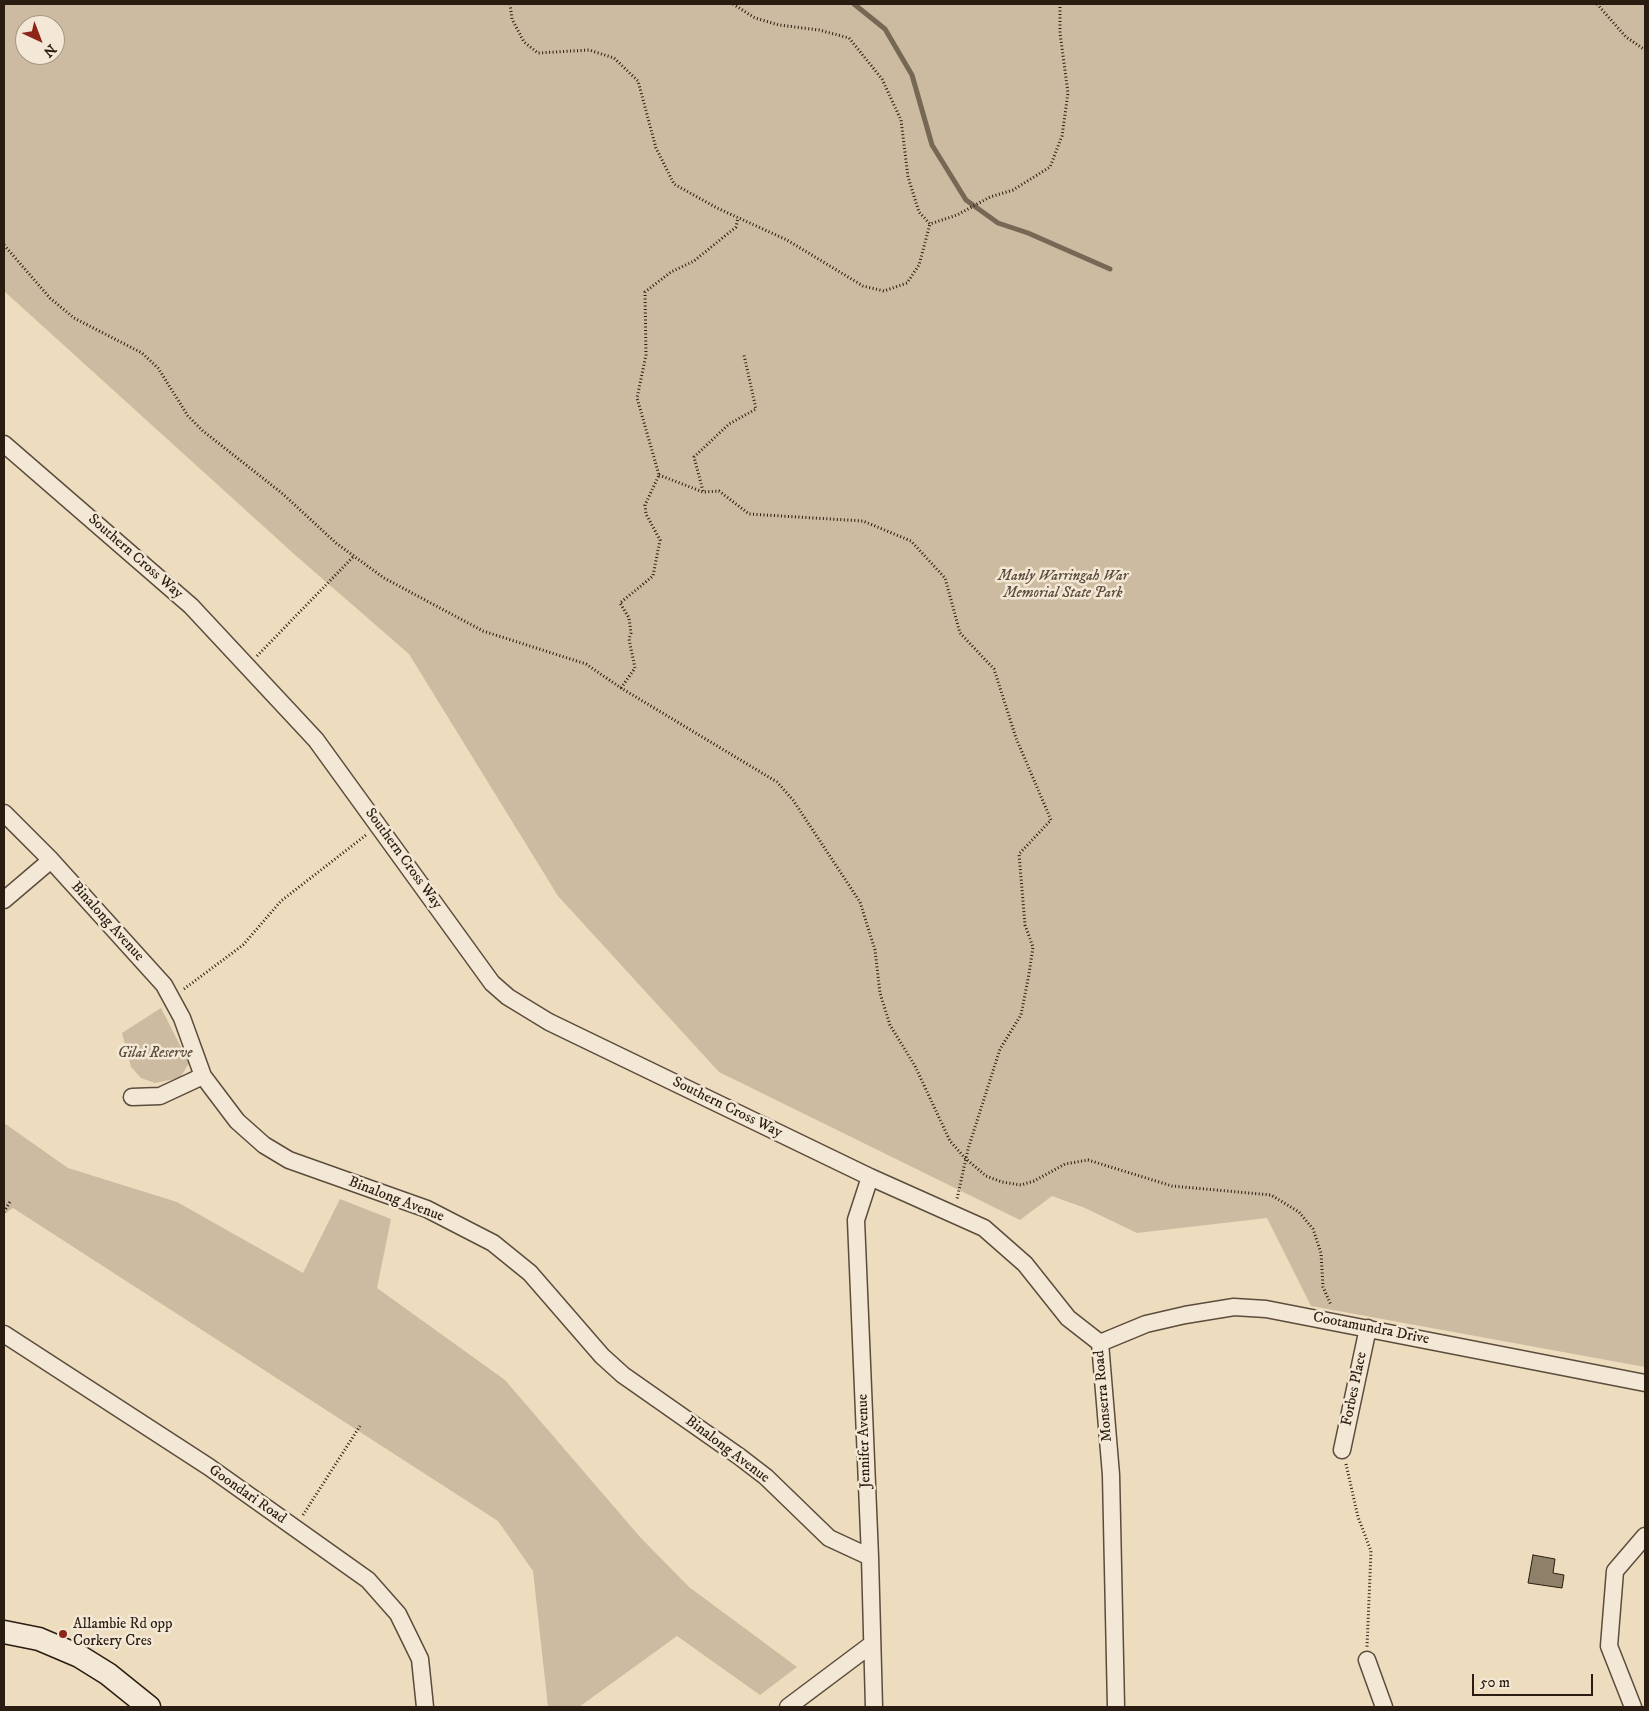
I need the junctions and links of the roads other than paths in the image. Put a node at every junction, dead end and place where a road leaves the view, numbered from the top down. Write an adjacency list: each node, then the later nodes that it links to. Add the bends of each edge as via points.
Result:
1 (4, 444): 7 (street, Southern Cross Way, via 191,606 316,740 492,983 508,997 549,1022)
2 (4, 813): 3 (street, Binalong Avenue)
3 (51, 860): 4 (street); 5 (street, Binalong Avenue, via 164,985 182,1018)
4 (4, 900)
5 (203, 1076): 6 (street, via 160,1096); 14 (street, Binalong Avenue, via 237,1120 264,1144 289,1160 427,1209 493,1243 530,1273 602,1356 623,1375 766,1477 829,1538)
6 (132, 1097)
7 (870, 1178): 10 (street, Monserra Road, via 984,1228 1025,1264 1068,1318); 14 (street, Jennifer Avenue, via 856,1220)
8 (1368, 1328): 10 (street, Cootamundra Drive, via 1266,1309 1234,1308 1146,1324); 11 (street, Cootamundra Drive); 12 (street, Forbes Place)
9 (4, 1334): 19 (street, Goondari Road, via 209,1468 368,1580 398,1614 420,1659)
10 (1100, 1343): 22 (street, Monserra Road, via 1111,1475)
11 (1645, 1383)
12 (1342, 1450)
13 (1645, 1536): 24 (street, via 1615,1571 1609,1646)
14 (870, 1557): 16 (street, Jennifer Avenue)
15 (4, 1632): 18 (main road, via 39,1639 79,1656 108,1674)
16 (872, 1644): 20 (street); 21 (street, Jennifer Avenue)
17 (1367, 1660): 23 (street)
18 (149, 1707)
19 (425, 1707)
20 (788, 1707)
21 (874, 1707)
22 (1116, 1707)
23 (1384, 1707)
24 (1632, 1707)

